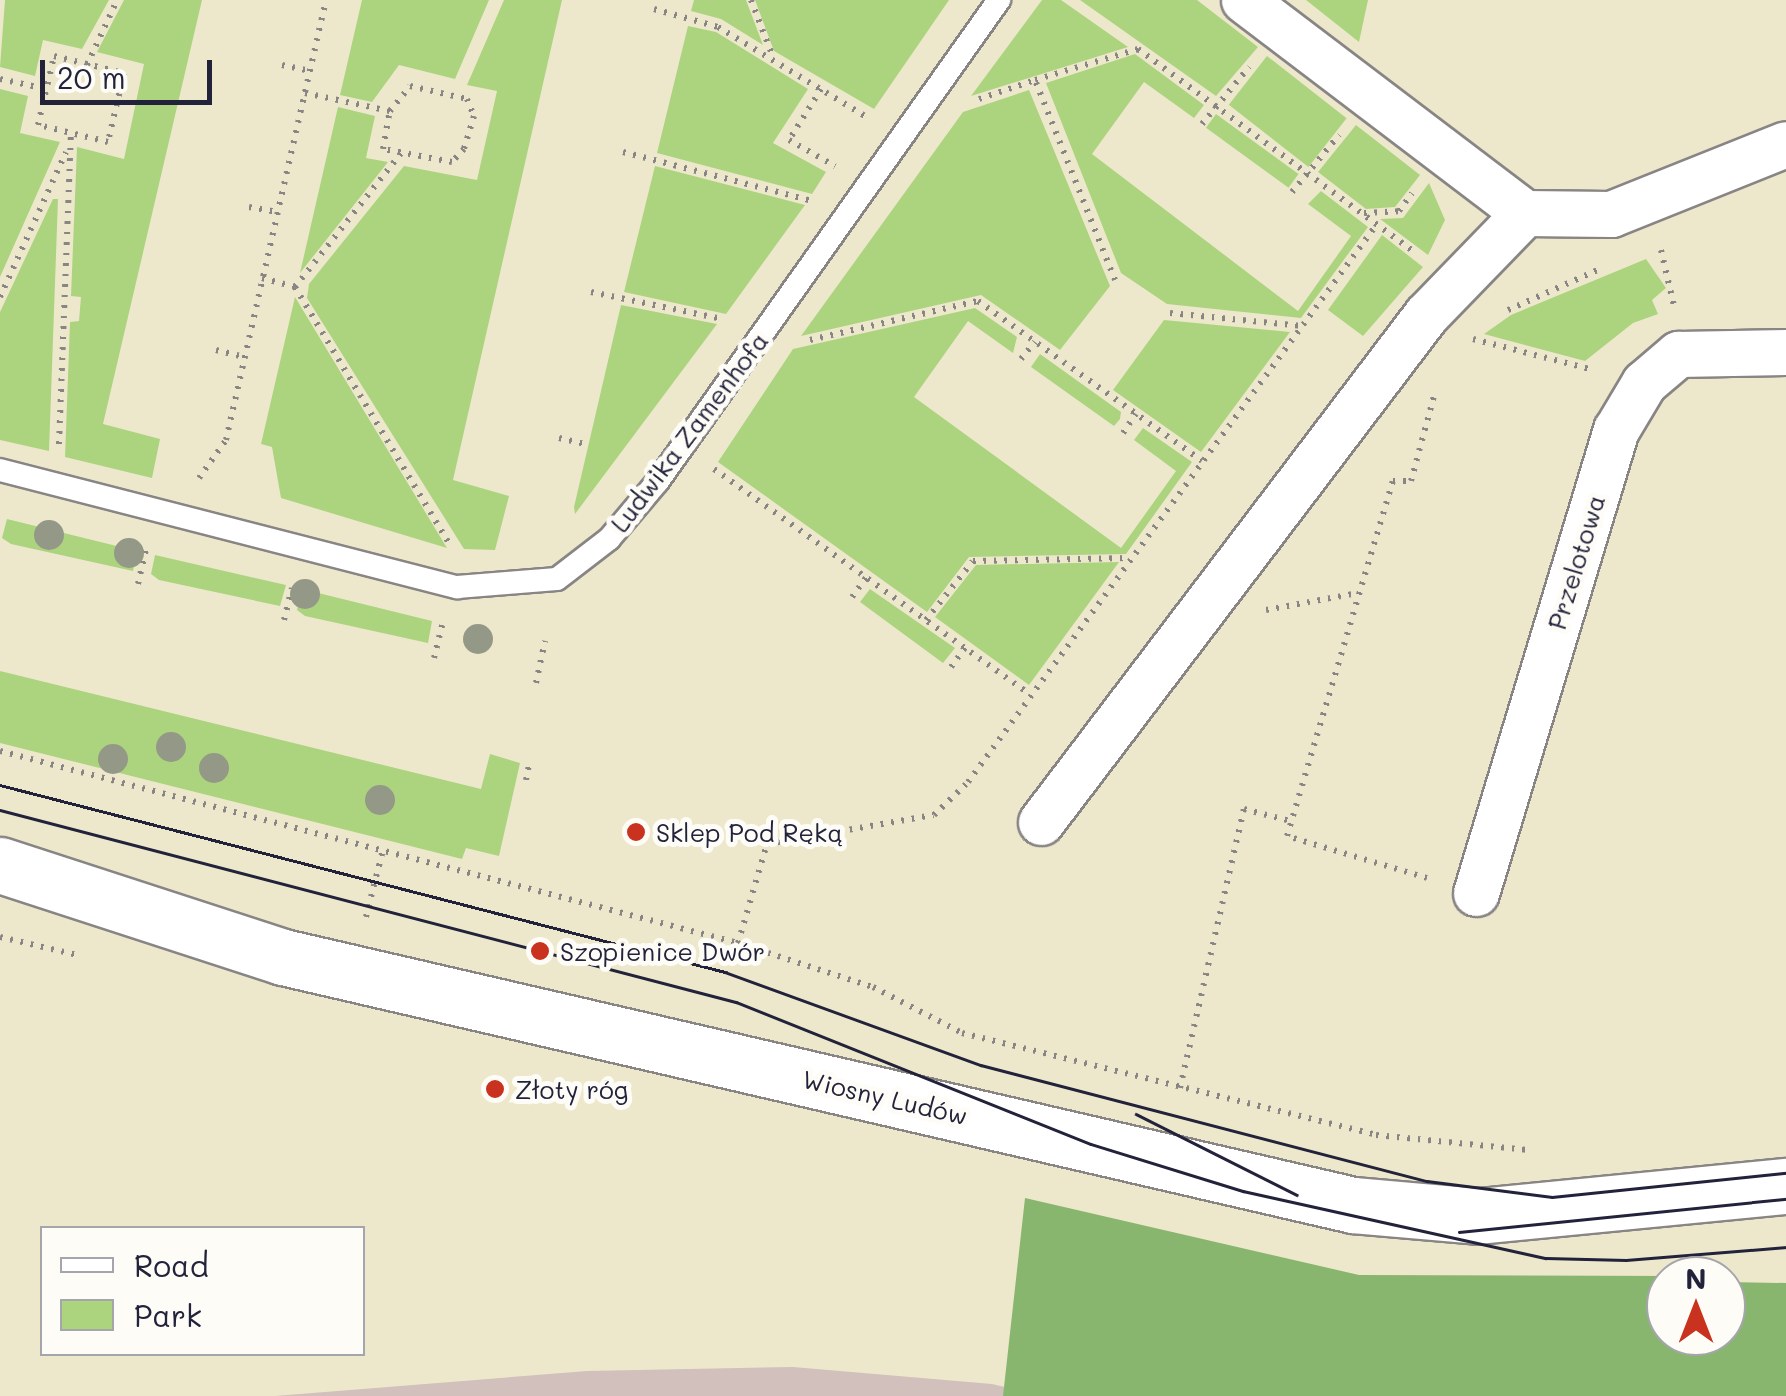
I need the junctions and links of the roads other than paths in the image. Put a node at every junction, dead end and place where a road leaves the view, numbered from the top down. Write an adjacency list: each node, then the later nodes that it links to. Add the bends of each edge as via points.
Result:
1 (999, 0): 6 (lane, Ludwika Zamenhofa, via 684,446 608,539 557,579 457,587)
2 (1244, 0): 4 (street)
3 (1786, 144): 4 (street, via 1611,214)
4 (1525, 213): 7 (street, via 1457,283 1294,486)
5 (1786, 352): 9 (street, Przelotowa, via 1678,354 1644,383 1616,430)
6 (0, 470)
7 (1042, 822)
8 (0, 866): 10 (street, Wiosny Ludów, via 318,965 1353,1204 1492,1216)
9 (1476, 893)
10 (1786, 1186)

